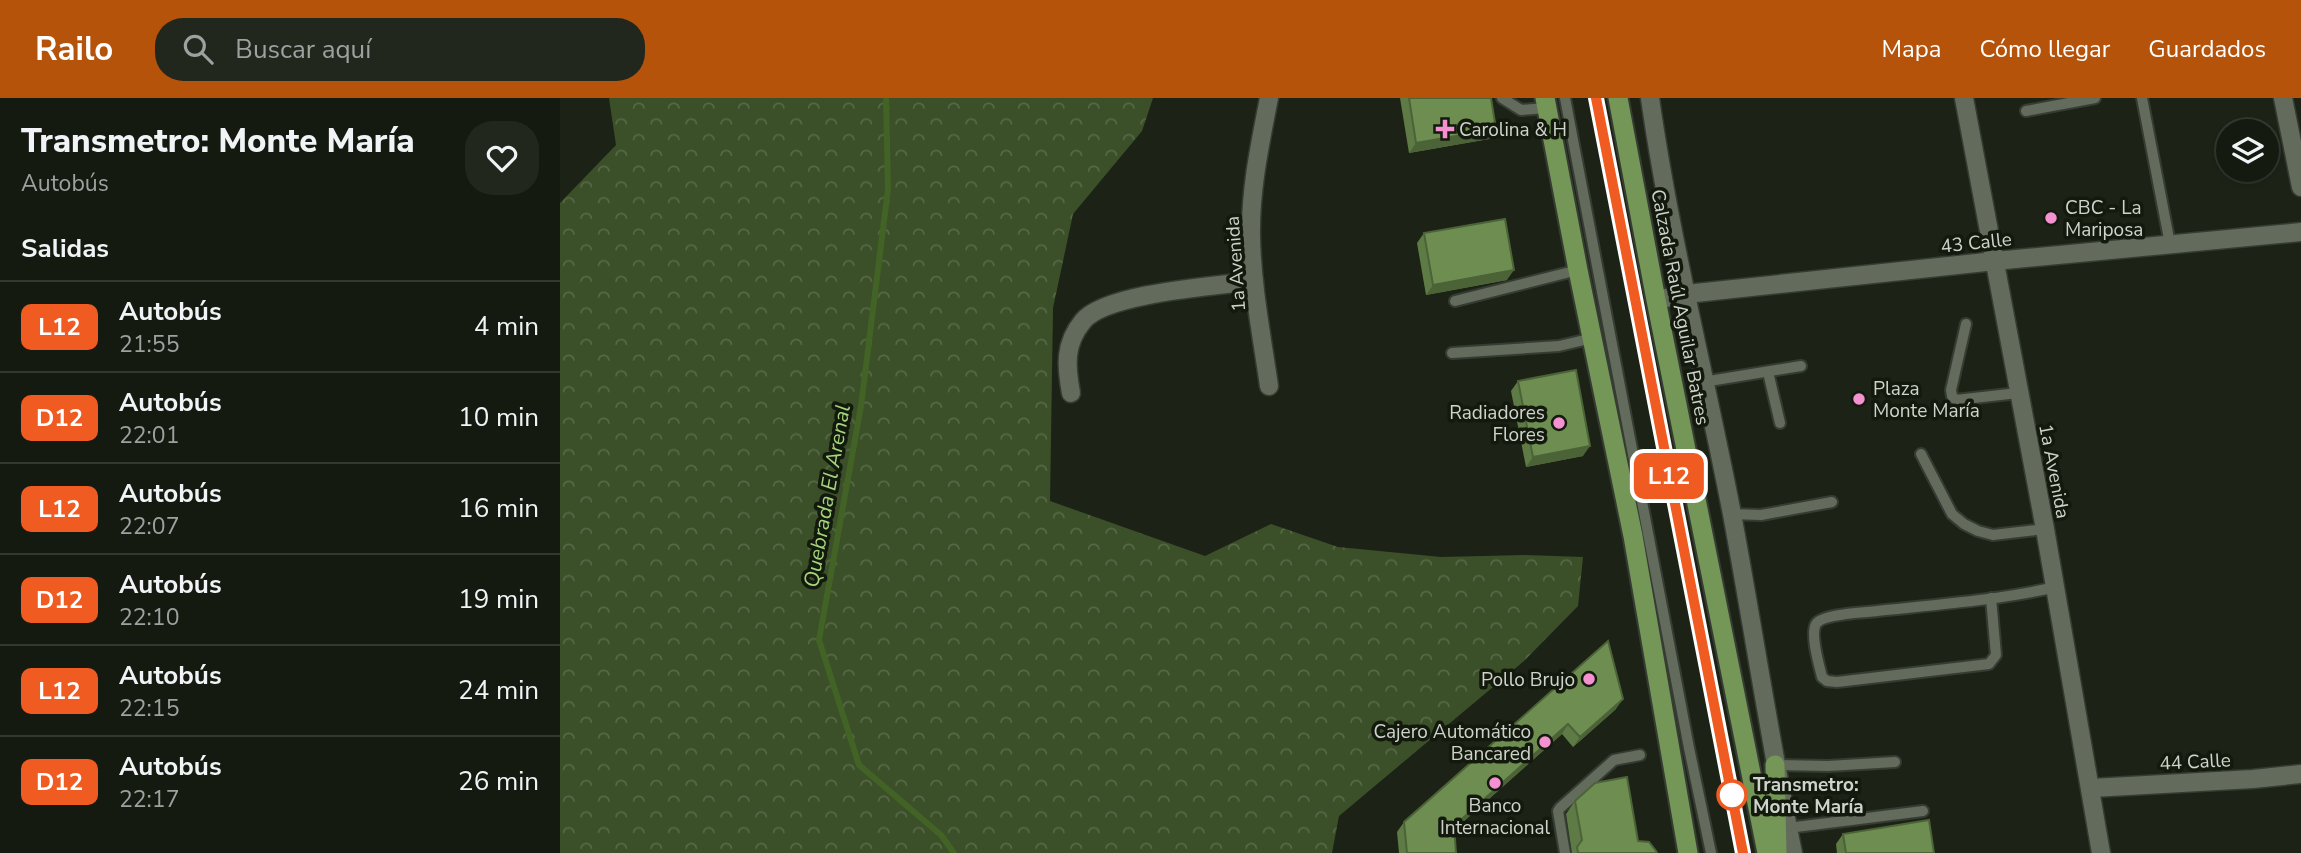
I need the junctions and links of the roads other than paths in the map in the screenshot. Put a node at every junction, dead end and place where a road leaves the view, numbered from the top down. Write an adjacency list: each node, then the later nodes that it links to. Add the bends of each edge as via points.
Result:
1 (1269, 98): 18 (street, 1a Avenida, via 1253,190)
2 (1502, 98): 11 (lane, via 1521,110)
3 (1565, 98): 47 (lane)
4 (1596, 98): 48 (lane)
5 (1618, 98): 20 (highway, Calzada Raúl Aguilar Batres)
6 (1650, 98): 19 (street)
7 (1964, 98): 16 (street, 1a Avenida)
8 (2095, 98): 12 (lane)
9 (2142, 98): 15 (lane)
10 (2283, 98): 13 (street)
11 (1546, 103): 17 (highway)
12 (2026, 111)
13 (2301, 187)
14 (2301, 232): 15 (street, 43 Calle)
15 (2170, 244): 16 (street, 43 Calle)
16 (1995, 261): 19 (street, 43 Calle); 30 (street, 1a Avenida)
17 (1578, 270): 21 (lane); 23 (highway)
18 (1254, 281): 28 (street, 1a Avenida); 29 (street, via 1155,294 1097,309 1083,320 1070,341 1066,366)
19 (1686, 294): 20 (street, 43 Calle); 27 (street)
20 (1656, 300): 49 (highway, Calzada Raúl Aguilar Batres)
21 (1455, 301)
22 (1966, 324): 30 (lane, via 1952,396 1966,400)
23 (1594, 338): 24 (lane, via 1559,346); 46 (highway)
24 (1452, 353)
25 (1801, 366): 26 (lane)
26 (1768, 372): 27 (lane); 31 (lane)
27 (1703, 382): 34 (street)
28 (1269, 386)
29 (1071, 393)
30 (2018, 393): 35 (street, 1a Avenida)
31 (1780, 423)
32 (1921, 454): 35 (lane, via 1952,514 1964,524 1993,535)
33 (1832, 502): 34 (lane, via 1761,515)
34 (1731, 513): 40 (street)
35 (2046, 529): 36 (street, 1a Avenida)
36 (2056, 587): 37 (lane); 42 (street, 1a Avenida)
37 (1991, 598): 37 (lane, via 1821,618 1814,637 1822,677 1837,682 1989,664 1996,655)
38 (1640, 755): 45 (lane, via 1614,760 1562,805 1558,811)
39 (1895, 762): 40 (lane)
40 (1775, 765): 44 (street); 50 (highway)
41 (2301, 774): 42 (street, 44 Calle)
42 (2092, 788): 52 (street, 1a Avenida)
43 (1923, 811): 44 (lane)
44 (1788, 828): 51 (street)
45 (1565, 853)
46 (1688, 853)
47 (1711, 853)
48 (1743, 853)
49 (1767, 853)
50 (1777, 853)
51 (1793, 853)
52 (2101, 853)

